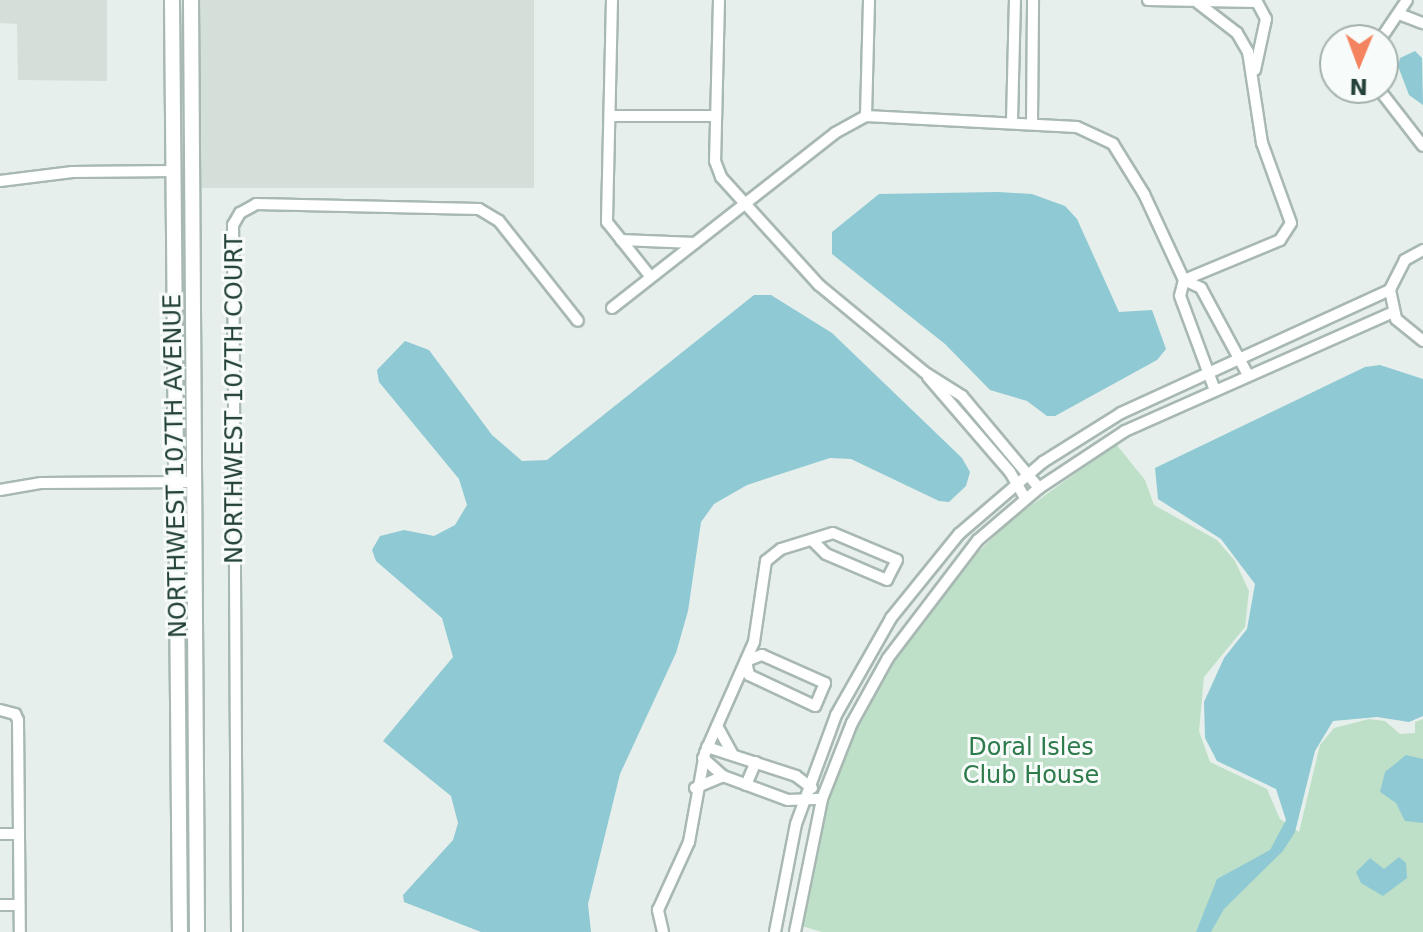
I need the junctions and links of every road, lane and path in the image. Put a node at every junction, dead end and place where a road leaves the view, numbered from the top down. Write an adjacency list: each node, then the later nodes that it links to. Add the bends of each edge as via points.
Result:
1 (172, 0): 24 (main road, NORTHWEST 107TH AVENUE)
2 (191, 0): 44 (main road, NORTHWEST 107TH AVENUE)
3 (612, 0): 16 (street)
4 (719, 0): 17 (street)
5 (869, 0): 18 (street)
6 (1015, 0): 19 (street)
7 (1033, 0): 20 (street)
8 (1148, 0): 10 (street)
9 (1407, 0): 11 (street)
10 (1198, 3): 14 (street, via 1237,33); 14 (street, via 1257,2 1264,8)
11 (1399, 14): 12 (street); 13 (street)
12 (1423, 23)
13 (1392, 24)
14 (1254, 73): 31 (street, via 1262,143 1291,223 1280,240)
15 (1386, 104): 21 (street)
16 (610, 116): 17 (street); 27 (street, via 607,222)
17 (715, 116): 26 (street, via 715,161)
18 (866, 116): 19 (street); 26 (street, via 835,133)
19 (1012, 121): 20 (street)
20 (1032, 122): 31 (street, via 1077,127 1113,144 1144,194)
21 (1407, 124): 22 (street); 23 (street)
22 (1423, 134)
23 (1423, 146)
24 (174, 171): 25 (street, via 72,172); 43 (main road, NORTHWEST 107TH AVENUE)
25 (0, 181)
26 (744, 206): 28 (street); 38 (street, via 819,285)
27 (621, 240): 28 (street); 30 (street)
28 (695, 243): 30 (street)
29 (1423, 250): 32 (street, via 1405,260)
30 (650, 276): 33 (street)
31 (1184, 280): 37 (street, via 1201,288); 39 (street, via 1180,296)
32 (1390, 290): 34 (street); 37 (street)
33 (612, 308)
34 (1393, 312): 36 (street, via 1405,331); 40 (street)
35 (578, 321): 69 (street, NORTHWEST 107TH COURT, via 489,212 256,204 240,213 233,225)
36 (1423, 341)
37 (1240, 357): 39 (street); 40 (street)
38 (924, 372): 42 (street, via 962,396); 45 (street)
39 (1206, 372): 41 (street); 42 (street, via 1121,413)
40 (1247, 373): 41 (street)
41 (1214, 388): 46 (street, via 1125,431)
42 (1028, 474): 45 (street); 46 (street)
43 (176, 482): 44 (street); 47 (street, via 41,483); 67 (main road, NORTHWEST 107TH AVENUE)
44 (194, 482): 68 (main road, NORTHWEST 107TH AVENUE)
45 (1016, 482): 48 (street); 57 (street, via 944,550 891,618 853,681)
46 (1039, 488): 48 (street)
47 (0, 490)
48 (1025, 498): 61 (street, via 964,555 888,658 852,723)
49 (812, 540): 49 (street, via 826,554 887,580 897,560 838,534); 50 (street, via 781,549 766,561 757,627)
50 (746, 661): 50 (street, via 749,675 815,706 825,683 762,655); 52 (street)
51 (0, 710): 63 (street, via 15,714)
52 (717, 726): 53 (street); 54 (street)
53 (705, 752): 54 (street); 56 (street); 59 (street)
54 (732, 753): 55 (street)
55 (756, 762): 57 (street); 58 (street)
56 (723, 776): 58 (street); 59 (street)
57 (808, 784): 60 (street); 61 (street)
58 (746, 785): 60 (street)
59 (695, 788): 70 (street, via 689,842 658,910)
60 (803, 799): 61 (street); 71 (street)
61 (822, 799): 72 (street)
62 (0, 834): 63 (street)
63 (19, 834): 65 (street)
64 (0, 905): 65 (street)
65 (19, 905): 66 (street)
66 (20, 932)
67 (180, 932)
68 (197, 932)
69 (237, 932)
70 (663, 932)
71 (775, 932)
72 (795, 932)

